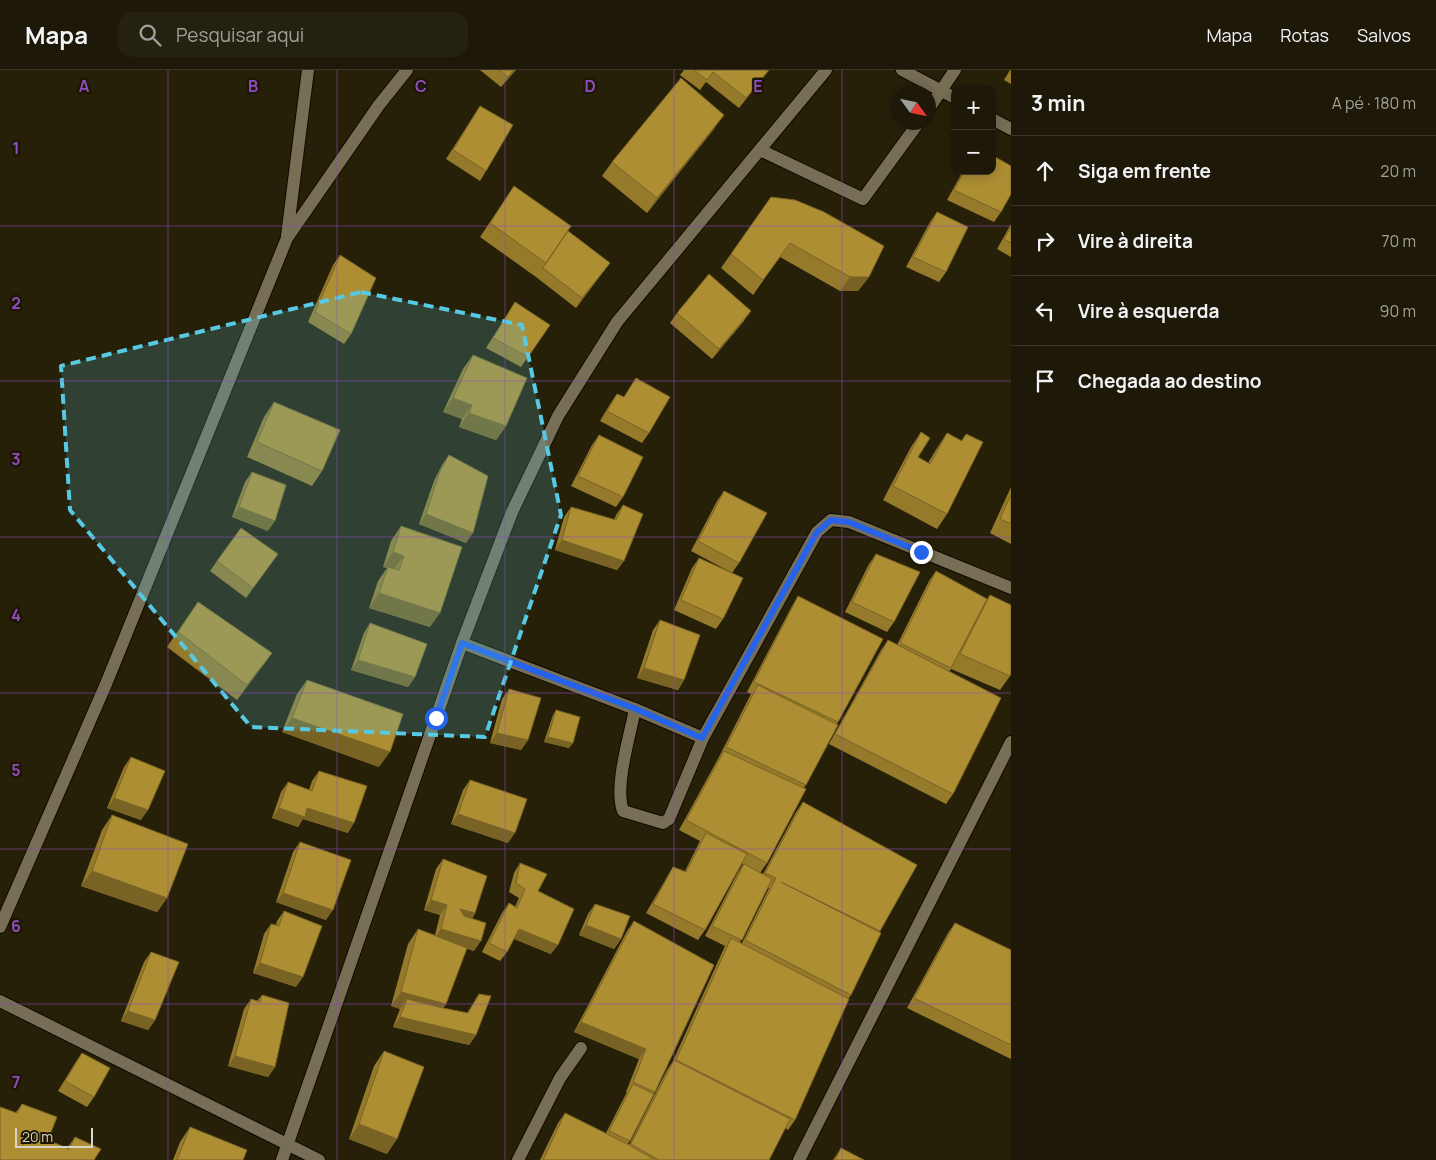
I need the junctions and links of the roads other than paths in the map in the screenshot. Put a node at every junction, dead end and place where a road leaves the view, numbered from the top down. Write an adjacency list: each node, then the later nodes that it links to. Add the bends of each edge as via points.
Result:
1 (308, 70): 13 (street)
2 (407, 70): 13 (street, via 378,105)
3 (826, 70): 12 (street)
4 (902, 70): 6 (street)
5 (956, 70): 6 (street)
6 (942, 91): 7 (street); 8 (street)
7 (951, 96)
8 (936, 99)
9 (996, 121): 10 (street)
10 (1011, 129)
11 (913, 130): 12 (street, via 863,199)
12 (760, 150): 15 (street, via 617,322 558,416 512,512)
13 (287, 238): 19 (street, via 106,684)
14 (1011, 588): 17 (street, via 849,522 831,520 817,532)
15 (462, 643): 16 (street); 22 (street)
16 (636, 709): 17 (street); 17 (street, via 621,782 623,811 663,823 669,819)
17 (702, 738)
18 (1011, 742): 26 (street)
19 (0, 928)
20 (0, 1001): 22 (street)
21 (582, 1048): 25 (street, via 560,1078)
22 (288, 1144): 23 (street); 24 (street)
23 (282, 1160)
24 (319, 1160)
25 (518, 1160)
26 (799, 1160)

